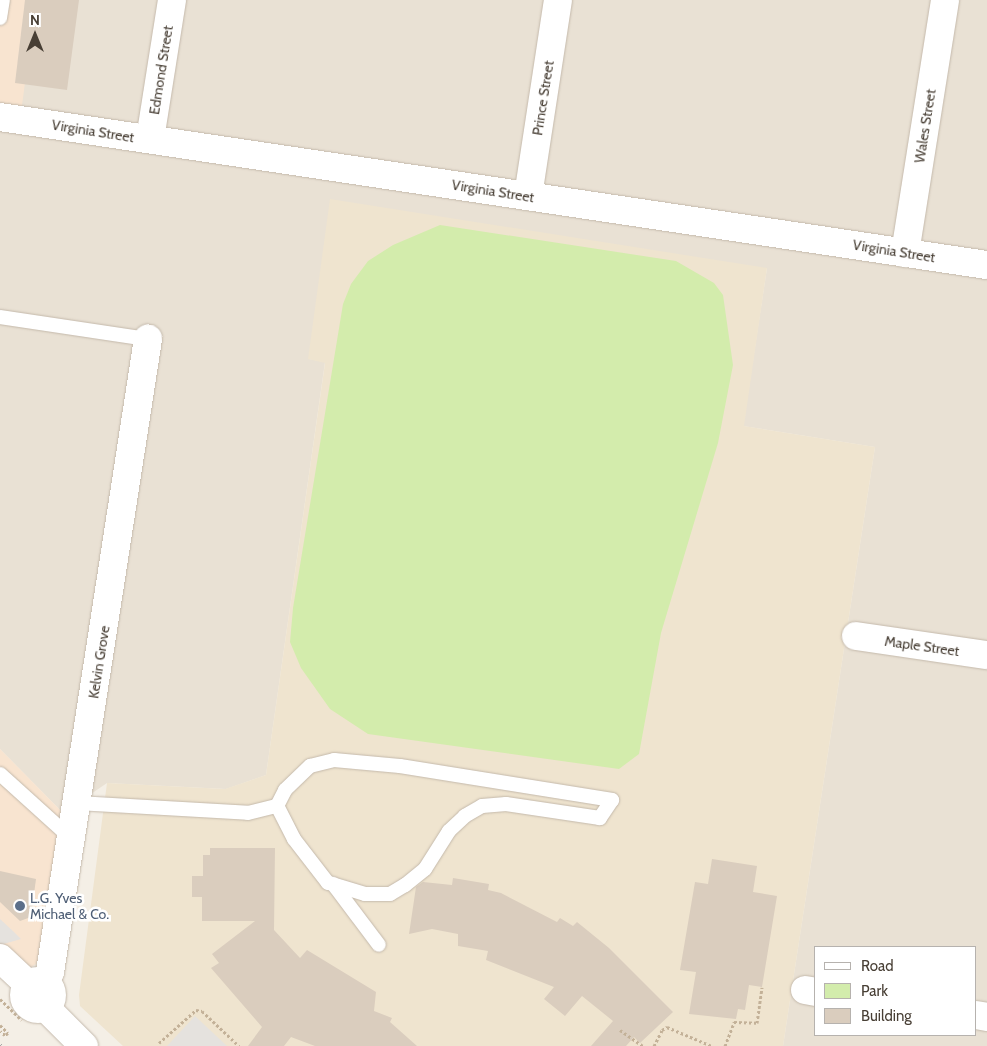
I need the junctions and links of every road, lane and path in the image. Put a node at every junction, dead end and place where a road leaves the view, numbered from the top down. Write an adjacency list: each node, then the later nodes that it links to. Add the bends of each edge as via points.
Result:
1 (3, 0): 5 (lane)
2 (172, 0): 7 (street, Edmond Street)
3 (558, 0): 8 (street, Prince Street)
4 (945, 0): 9 (street, Wales Street)
5 (0, 18)
6 (0, 117): 7 (street, Virginia Street)
7 (150, 139): 8 (street, Virginia Street)
8 (528, 196): 9 (street, Virginia Street)
9 (905, 253): 10 (street, Virginia Street)
10 (987, 265)
11 (0, 317): 12 (lane)
12 (148, 339): 16 (street, Kelvin Grove)
13 (856, 636): 14 (street, Maple Street)
14 (987, 655)
15 (0, 774): 18 (lane)
16 (77, 803): 17 (lane, via 248,813); 18 (street, Kelvin Grove)
17 (277, 806): 19 (lane, via 294,840 328,883); 19 (lane, via 285,790 310,766 334,760 400,766 612,800 600,818 506,804 482,806 449,831 425,869 390,894 365,894)
18 (72, 839): 23 (street, Kelvin Grove, via 50,972)
19 (333, 884): 20 (lane)
20 (379, 945)
21 (0, 958): 23 (street)
22 (762, 987): 33 (path, via 757,1023 734,1022)
23 (39, 991): 28 (street)
24 (0, 1026): 26 (path, via 8,1033 5,1036)
25 (620, 1030): 30 (path)
26 (0, 1031)
27 (159, 1044): 29 (path, via 196,1010 202,1011)
28 (84, 1046)
29 (239, 1046)
30 (643, 1046)
31 (654, 1046): 32 (path, via 667,1027)
32 (712, 1046)
33 (725, 1046)

